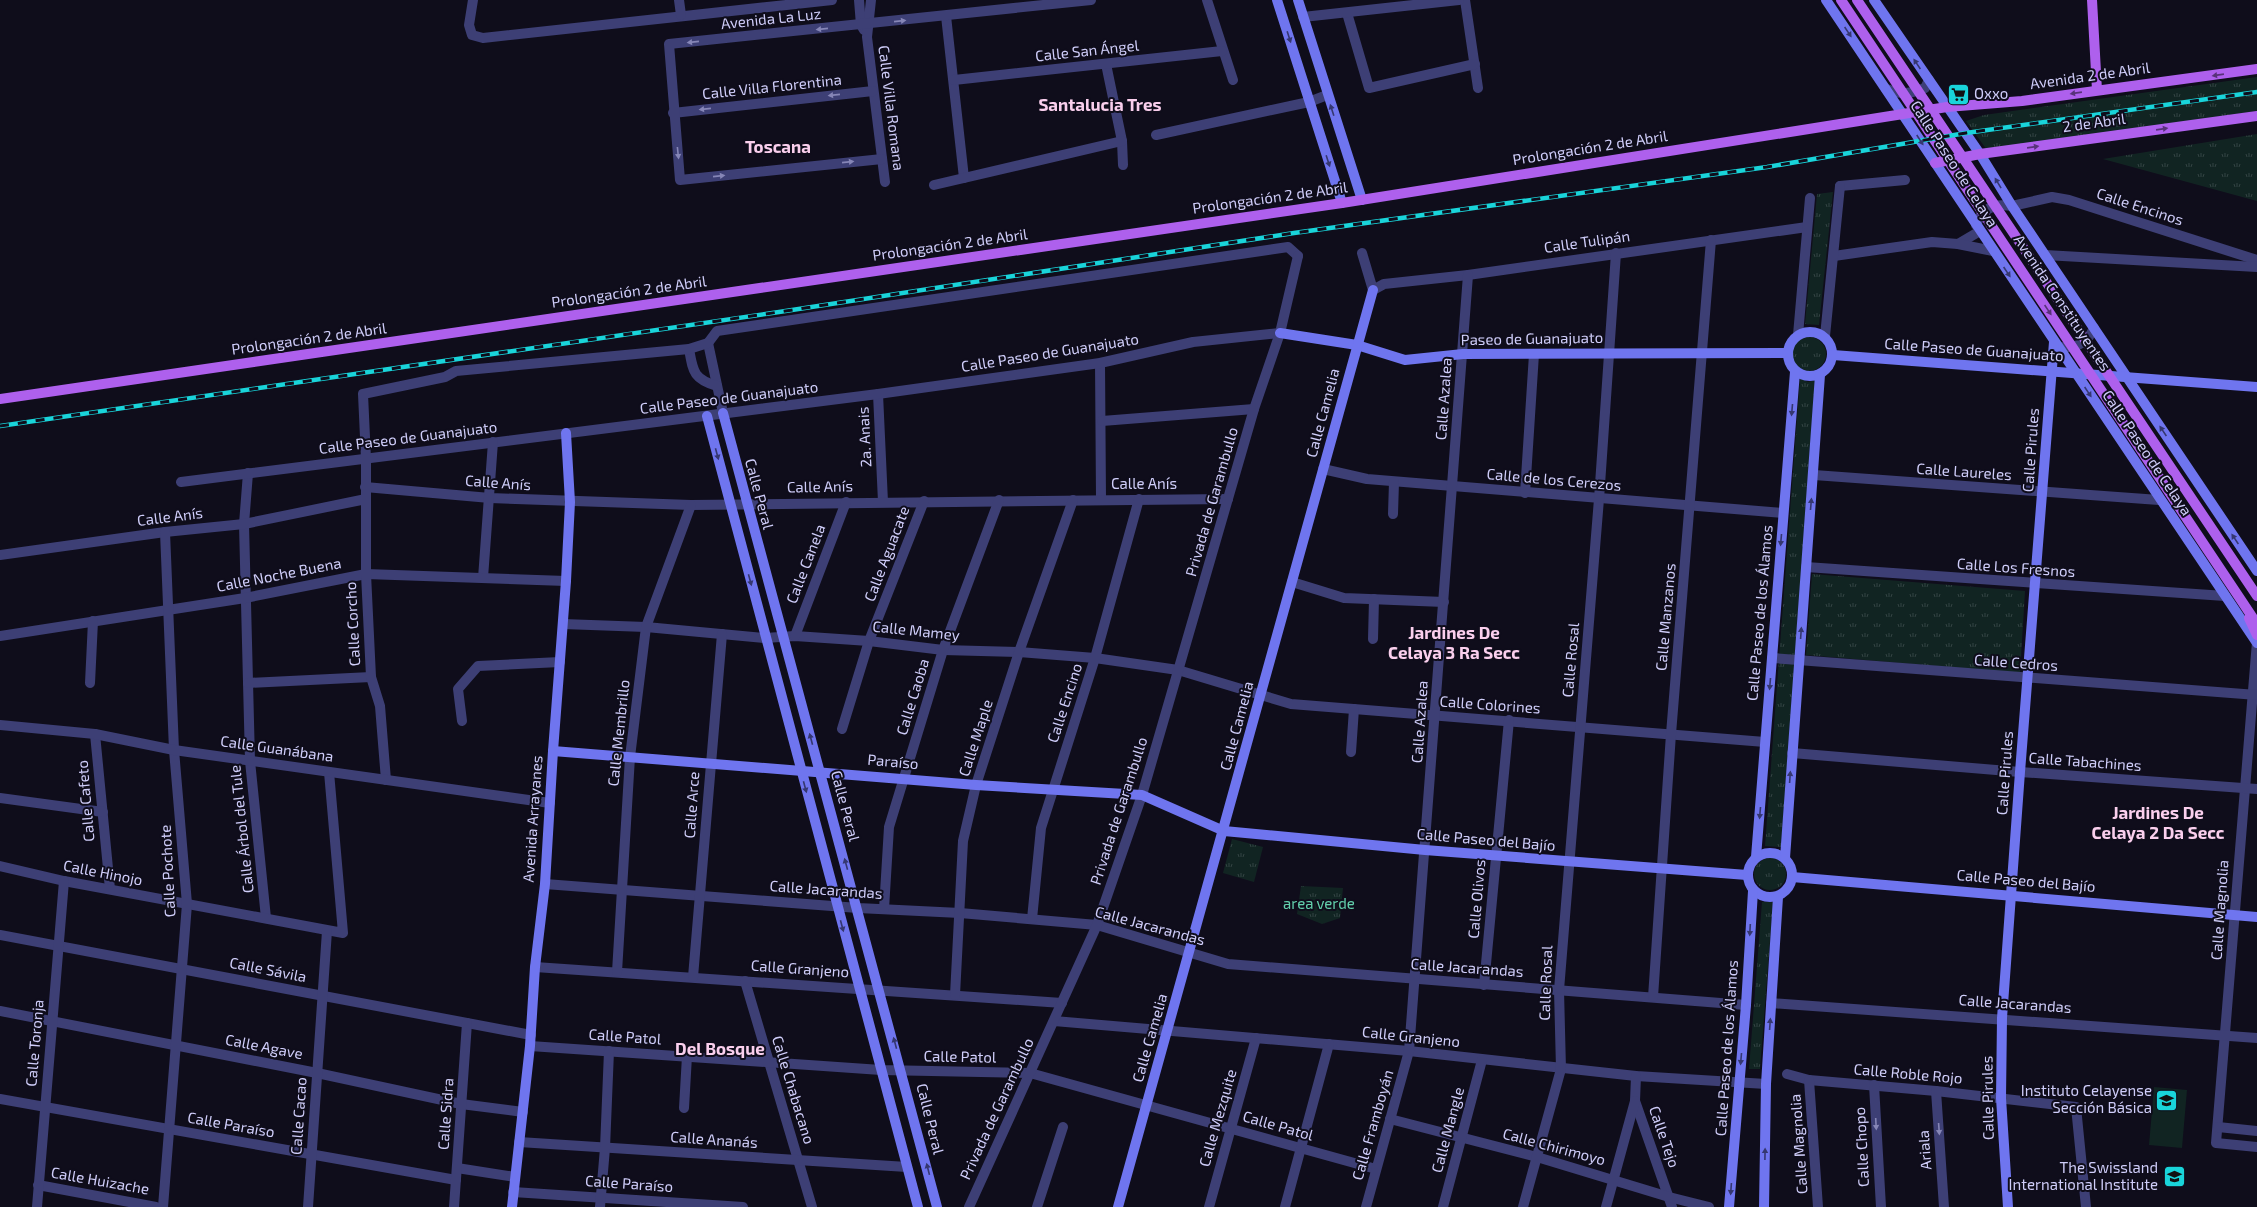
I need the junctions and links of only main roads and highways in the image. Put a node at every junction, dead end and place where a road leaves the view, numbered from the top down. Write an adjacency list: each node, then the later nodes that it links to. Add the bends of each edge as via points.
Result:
1 (1277, 0): 16 (main road, one-way to 16)
2 (1298, 0): 15 (main road, one-way to 2)
3 (1826, 0): 11 (main road, Calle Paseo de Celaya, one-way to 11)
4 (1856, 0): 34 (main road, Avenida Constituyentes)
5 (1874, 0): 10 (main road, Calle Paseo de Celaya, one-way to 5)
6 (2092, 0): 9 (main road)
7 (1843, 2): 35 (main road, Avenida Constituyentes, one-way to 35)
8 (2257, 69): 9 (main road, Avenida 2 de Abril, one-way to 9)
9 (2097, 90): 10 (main road, Avenida 2 de Abril, one-way to 10, via 2022,101)
10 (1947, 107): 11 (main road, Avenida 2 de Abril); 13 (main road, Calle Paseo de Celaya)
11 (1903, 114): 14 (main road, Calle Paseo de Celaya, one-way to 14); 15 (main road, Prolongación 2 de Abril)
12 (2257, 116): 13 (main road, 2 de Abril, one-way to 12)
13 (1980, 154): 14 (main road, 2 de Abril); 27 (main road, Calle Paseo de Celaya, one-way to 13, via 2012,206)
14 (1935, 163): 19 (main road, Calle Paseo de Celaya, one-way to 19)
15 (1362, 200): 16 (main road, Prolongación 2 de Abril)
16 (1342, 203): 29 (main road, Prolongación 2 de Abril)
17 (1373, 290): 20 (main road, Calle Camelia)
18 (1280, 333): 20 (main road, Paseo de Guanajuato)
19 (2056, 344): 23 (main road, Calle Pirules); 25 (main road, Calle Paseo de Celaya)
20 (1357, 345): 21 (main road, Paseo de Guanajuato, via 1405,360 1462,354); 44 (main road, Calle Camelia)
21 (1788, 353): 22 (main road, via 1791,343 1798,335 1816,332 1824,336 1831,345); 24 (main road, via 1789,363)
22 (1833, 355): 23 (main road, Calle Paseo de Guanajuato); 26 (main road, via 1830,367)
23 (2052, 370): 25 (main road, Calle Paseo de Guanajuato); 50 (main road, Calle Pirules)
24 (1795, 372): 26 (main road, via 1807,377); 45 (main road, Calle Paseo de los Álamos, one-way to 45)
25 (2075, 373): 27 (main road, Calle Paseo de Guanajuato); 40 (main road, Calle Paseo de Celaya, one-way to 40)
26 (1820, 375): 46 (main road, one-way to 26)
27 (2128, 377): 28 (main road, Calle Paseo de Guanajuato); 33 (main road, Calle Paseo de Celaya, one-way to 27)
28 (2257, 387)
29 (0, 399)
30 (723, 413): 43 (main road, Calle Peral, one-way to 30)
31 (707, 416): 42 (main road, Calle Peral, one-way to 42)
32 (566, 432): 41 (main road, Avenida Arrayanes, via 570,502)
33 (2257, 572)
34 (2248, 582): 36 (main road); 37 (main road, Avenida Constituyentes)
35 (2233, 588): 38 (main road, Avenida Constituyentes); 39 (main road)
36 (2257, 593)
37 (2257, 596)
38 (2257, 624)
39 (2257, 635)
40 (2257, 643)
41 (552, 751): 42 (main road, Paraíso); 53 (main road, Avenida Arrayanes, via 545,884)
42 (800, 769): 43 (main road, Paraíso); 54 (main road, Calle Peral, one-way to 54)
43 (820, 771): 44 (main road, Paraíso, via 976,785 1142,795); 55 (main road, Calle Peral, one-way to 43)
44 (1224, 830): 47 (main road, Calle Paseo del Bajío, via 1425,850); 56 (main road, Calle Camelia)
45 (1756, 857): 46 (main road, via 1776,853); 47 (main road, via 1749,865)
46 (1784, 858): 48 (main road, via 1791,867)
47 (1747, 875): 49 (main road)
48 (1792, 877): 50 (main road, Calle Paseo del Bajío); 51 (main road, via 1788,889)
49 (1752, 891): 51 (main road, via 1764,898); 57 (main road, Calle Paseo de los Álamos, one-way to 57, via 1746,1005)
50 (2012, 895): 52 (main road, Calle Paseo del Bajío); 59 (main road, Calle Pirules, via 2002,1018 2001,1098)
51 (1778, 897): 58 (main road, one-way to 51, via 1766,1084)
52 (2257, 917)
53 (512, 1207)
54 (918, 1207)
55 (937, 1207)
56 (1118, 1207)
57 (1729, 1207)
58 (1764, 1207)
59 (2008, 1207)

